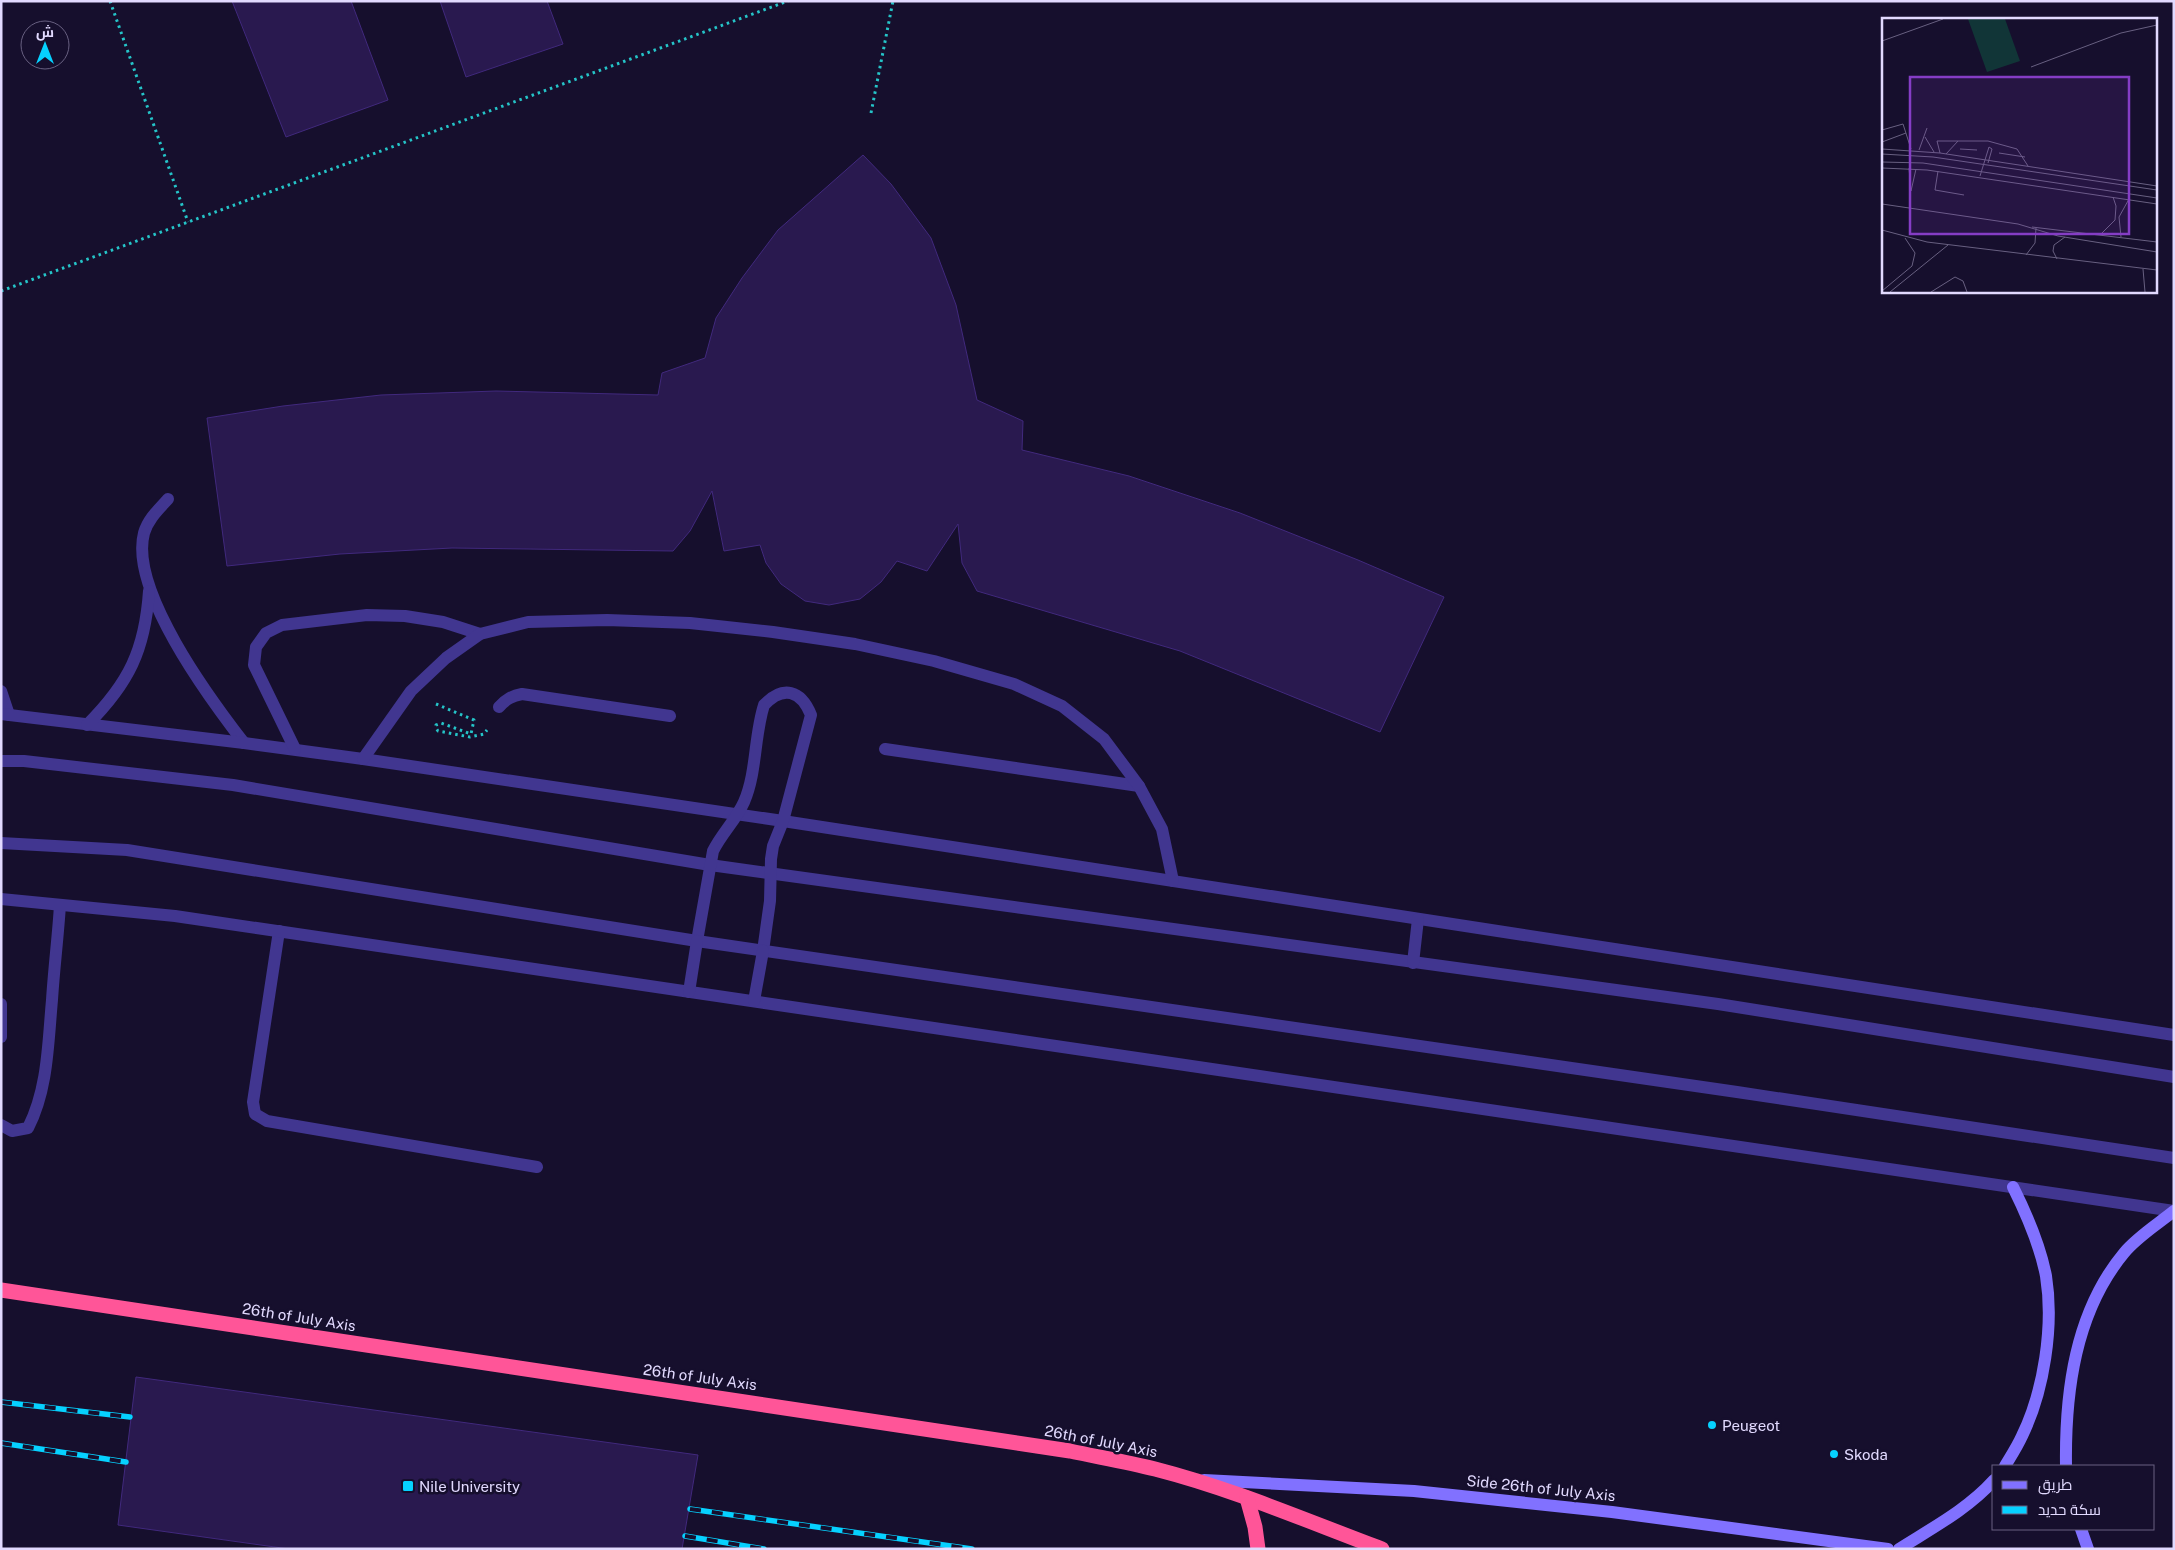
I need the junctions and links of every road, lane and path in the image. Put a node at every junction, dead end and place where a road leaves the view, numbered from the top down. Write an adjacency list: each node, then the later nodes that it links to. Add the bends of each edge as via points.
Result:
1 (110, 1): 5 (path)
2 (788, 1): 5 (path)
3 (893, 1): 4 (path)
4 (871, 112)
5 (188, 222): 6 (path)
6 (1, 291)
7 (168, 499): 8 (street, via 152,517 144,533 142,554)
8 (150, 589): 15 (street, via 140,649 110,703); 16 (street, via 191,669)
9 (480, 634): 17 (street, via 443,622 367,615 282,625 266,633 256,647 254,665); 19 (street, via 446,658 411,691); 21 (street, via 528,622 690,623 855,644 934,660 1014,684 1062,706 1104,739)
10 (1, 690): 13 (street)
11 (440, 706): 12 (path, via 474,720 471,734 441,723 436,725 438,731 470,737 484,734)
12 (499, 707): 14 (street, via 505,700 522,694)
13 (5, 715): 15 (street)
14 (670, 716)
15 (88, 725): 16 (street)
16 (244, 743): 17 (street)
17 (295, 749): 19 (street)
18 (885, 749): 21 (street)
19 (363, 759): 22 (street)
20 (1, 760): 25 (street, via 233,785)
21 (1139, 786): 27 (street, via 1162,829)
22 (737, 815): 23 (street); 23 (street, via 748,789 764,705 773,696 785,692 797,695 806,704 810,715); 25 (street, via 720,838)
23 (783, 821): 26 (street, via 773,846); 27 (street)
24 (1, 843): 32 (street, via 127,850)
25 (710, 865): 26 (street); 32 (street)
26 (769, 873): 33 (street, via 770,901); 34 (street)
27 (1173, 881): 30 (street)
28 (1, 899): 29 (street)
29 (60, 905): 31 (street, via 175,916); 41 (street, via 49,1039 38,1108 28,1128 12,1131)
30 (1418, 919): 34 (street); 38 (street)
31 (279, 931): 35 (street); 43 (street, via 253,1102 255,1114 267,1121)
32 (697, 941): 33 (street); 35 (street)
33 (763, 951): 36 (street); 42 (street)
34 (1413, 963): 40 (street, via 1718,1004)
35 (688, 992): 36 (street)
36 (754, 1001): 44 (street)
37 (1, 1004): 39 (street)
38 (2174, 1036)
39 (1, 1037)
40 (2174, 1077)
41 (1, 1126)
42 (2174, 1158)
43 (537, 1168)
44 (2013, 1187): 45 (street); 47 (main road, via 2027,1216 2046,1276 2049,1317 2046,1352 2032,1410)
45 (2174, 1211): 48 (main road, via 2125,1252 2102,1282 2090,1308 2070,1383)
46 (1, 1290): 49 (highway, 26th of July Axis, via 1050,1448)
47 (2006, 1465)
48 (2066, 1465)
49 (1188, 1479): 51 (highway, 26th of July Axis); 55 (main road, Side 26th of July Axis, via 1424,1492 1612,1512)
50 (1992, 1482): 56 (main road, via 1948,1518)
51 (1247, 1498): 53 (highway); 54 (highway, 26th of July Axis)
52 (2081, 1530): 57 (main road)
53 (1258, 1549)
54 (1382, 1549)
55 (1888, 1549)
56 (1899, 1549)
57 (2088, 1549)

